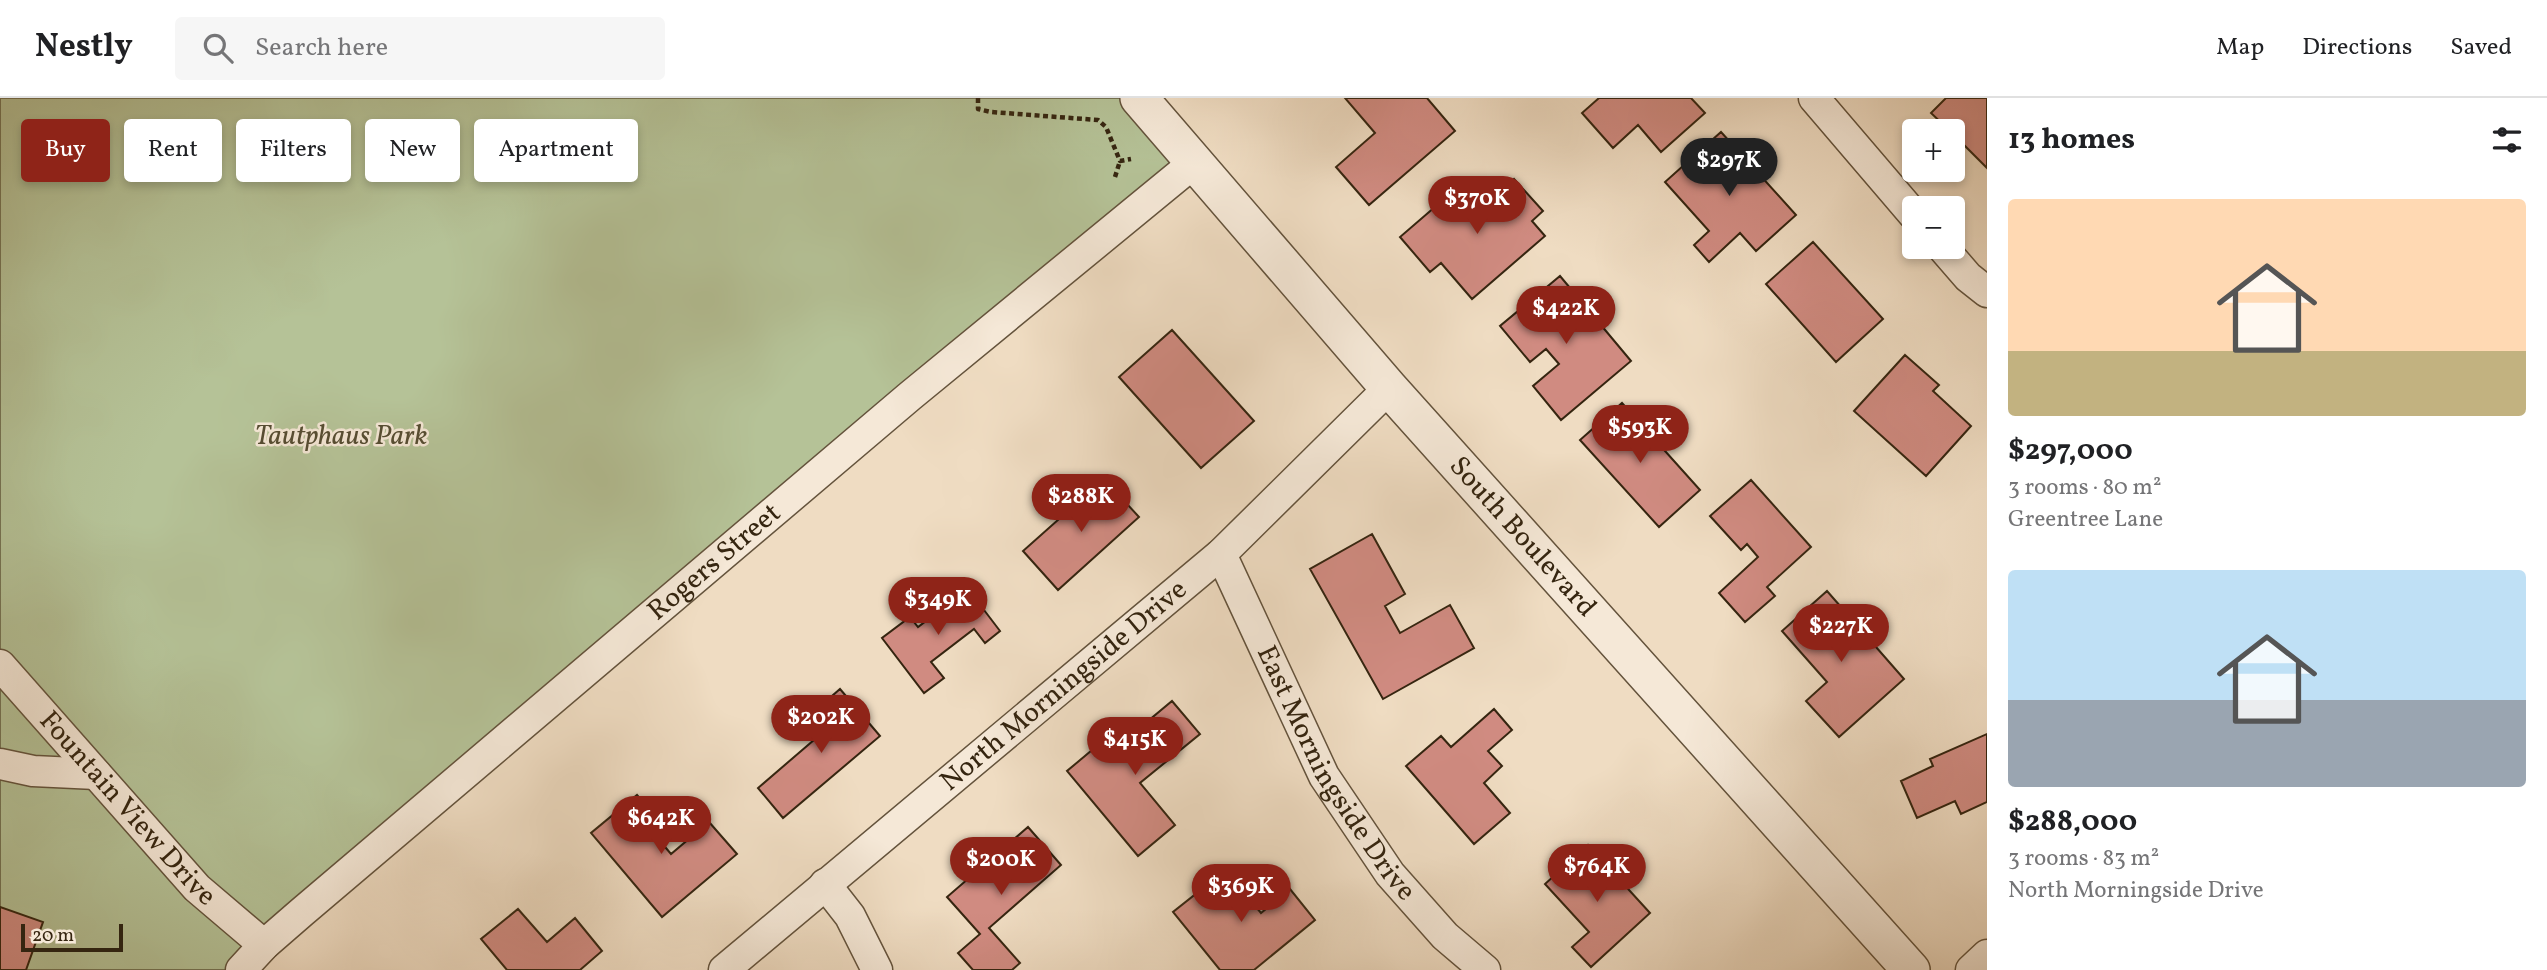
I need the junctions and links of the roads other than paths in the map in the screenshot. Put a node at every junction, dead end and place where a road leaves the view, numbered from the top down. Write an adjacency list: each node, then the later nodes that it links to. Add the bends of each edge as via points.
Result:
1 (1139, 98): 3 (street, South Boulevard)
2 (1814, 98): 4 (street)
3 (1195, 162): 7 (street, South Boulevard); 13 (street, Rogers Street, via 909,396)
4 (1902, 201)
5 (1952, 259): 6 (street)
6 (1987, 292)
7 (1389, 388): 8 (street, North Morningside Drive); 19 (street, South Boulevard)
8 (1221, 554): 12 (street, North Morningside Drive); 18 (street, East Morningside Drive, via 1324,775 1390,874 1445,936)
9 (0, 665): 11 (street, Fountain View Drive)
10 (0, 764): 11 (street, via 33,771)
11 (96, 774): 13 (street, Fountain View Drive, via 197,888)
12 (824, 884): 16 (street, North Morningside Drive); 17 (street, via 850,916)
13 (264, 945): 15 (street, Rogers Street)
14 (1987, 956): 20 (street)
15 (241, 970)
16 (724, 970)
17 (877, 970)
18 (1485, 970)
19 (1911, 970)
20 (1971, 970)

